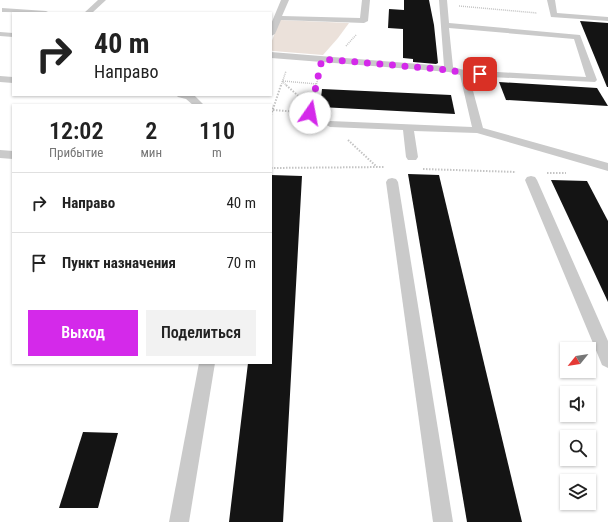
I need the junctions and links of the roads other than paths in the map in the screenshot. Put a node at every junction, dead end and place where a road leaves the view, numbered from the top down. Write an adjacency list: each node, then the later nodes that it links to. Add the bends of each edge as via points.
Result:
1 (102, 0): 9 (lane)
2 (285, 0): 10 (lane)
3 (366, 0): 10 (lane, via 364,21)
4 (551, 0): 11 (lane, via 554,15)
5 (443, 2): 12 (lane)
6 (14, 3): 7 (lane)
7 (2, 12): 8 (lane)
8 (12, 12)
9 (89, 12)
10 (278, 18): 13 (lane)
11 (608, 20)
12 (445, 25): 17 (lane); 18 (lane, via 577,37 592,80)
13 (272, 32)
14 (0, 34): 15 (lane)
15 (12, 35)
16 (272, 55): 17 (lane)
17 (449, 70): 18 (lane)
18 (464, 73): 25 (lane)
19 (0, 79): 20 (lane)
20 (12, 80)
21 (189, 96): 22 (lane)
22 (198, 104)
23 (330, 124): 24 (lane)
24 (408, 127): 25 (lane); 28 (lane)
25 (478, 130): 29 (lane)
26 (0, 154): 27 (lane)
27 (12, 155)
28 (412, 157)
29 (608, 167)
30 (525, 176): 32 (lane)
31 (392, 182): 35 (lane)
32 (608, 360)
33 (207, 364): 34 (lane)
34 (179, 522)
35 (443, 522)

